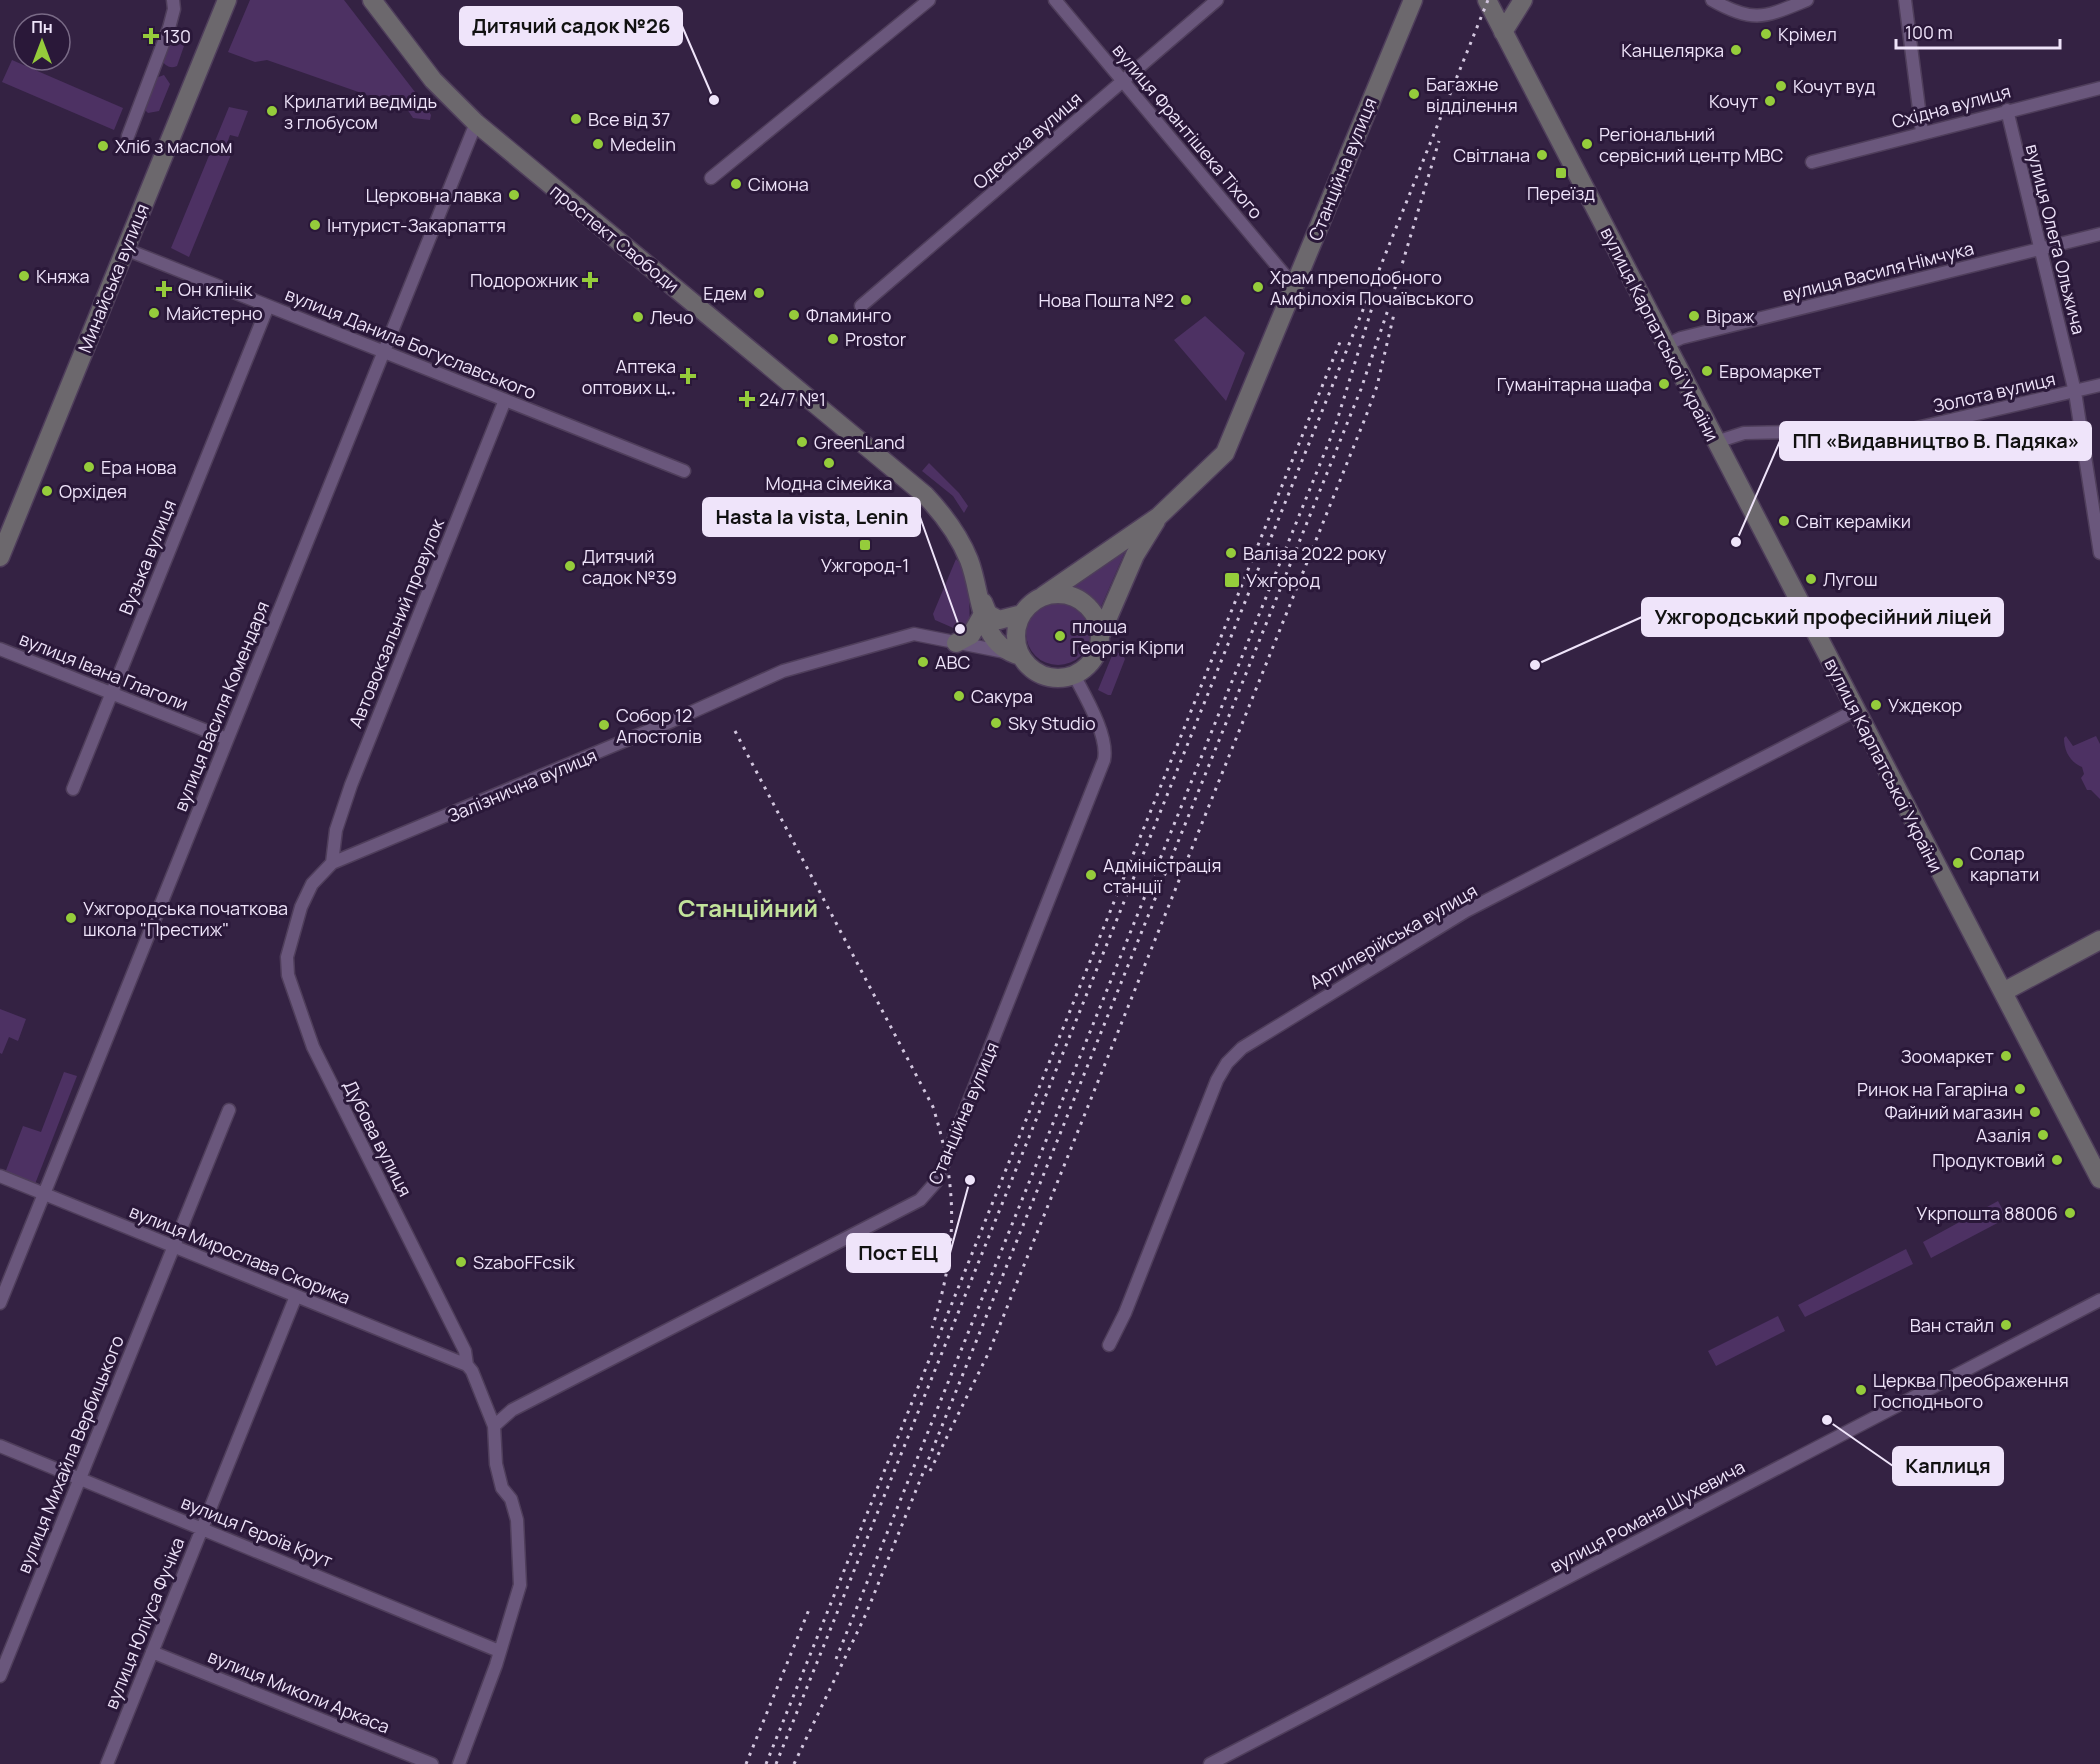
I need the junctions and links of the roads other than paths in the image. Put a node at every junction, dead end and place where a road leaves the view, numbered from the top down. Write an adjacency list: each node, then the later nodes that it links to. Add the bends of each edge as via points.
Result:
1 (173, 0): 19 (street, via 169,28)
2 (227, 0): 23 (main road, Минайська вулиця)
3 (372, 0): 17 (main road, проспект Свободи, via 433,80)
4 (929, 0): 21 (street)
5 (1055, 0): 14 (street, вулиця Франтішека Тіхого)
6 (1217, 0): 14 (street, Одеська вулиця)
7 (1413, 0): 25 (main road, Станційна вулиця)
8 (1486, 0): 13 (main road, вулиця Карпатської України)
9 (1523, 0): 13 (main road)
10 (1712, 0): 11 (street, via 1734,13 1754,16 1770,15)
11 (1807, 0)
12 (1905, 0): 18 (street)
13 (1503, 32): 28 (main road, вулиця Карпатської України)
14 (1122, 81): 25 (street, вулиця Франтішека Тіхого); 27 (street, Одеська вулиця)
15 (2100, 87): 16 (street, Східна вулиця)
16 (2007, 110): 18 (street, Східна вулиця); 24 (street, вулиця Олега Ольжича)
17 (476, 123): 29 (street, вулиця Василя Комендаря); 39 (main road, проспект Свободи, via 925,495 960,541)
18 (1922, 132): 20 (street, Східна вулиця)
19 (128, 136)
20 (1812, 162)
21 (711, 178)
22 (2100, 234): 24 (street, вулиця Василя Німчука)
23 (125, 249): 26 (street, вулиця Данила Богуславського); 37 (main road, Минайська вулиця)
24 (2040, 249): 28 (street, вулиця Василя Німчука, via 1681,338); 31 (street, вулиця Олега Ольжича)
25 (1294, 286): 35 (main road, Станційна вулиця, via 1225,453)
26 (268, 306): 29 (street, вулиця Данила Богуславського); 46 (street, Вузька вулиця)
27 (861, 306)
28 (1666, 345): 33 (main road, вулиця Карпатської України)
29 (384, 352): 32 (street, вулиця Данила Богуславського); 48 (street, вулиця Василя Комендаря)
30 (2100, 385): 31 (street, Золота вулиця)
31 (2075, 392): 33 (street, Золота вулиця, via 1908,430 1744,433); 36 (street, вулиця Олега Ольжича)
32 (505, 400): 34 (street, вулиця Данила Богуславського); 50 (street, Автовокзальний провулок, via 351,785 336,830)
33 (1716, 441): 47 (main road, вулиця Карпатської України)
34 (684, 471)
35 (1158, 517): 38 (main road, Станційна вулиця); 41 (main road, Станційна вулиця, via 1135,555)
36 (2100, 553)
37 (0, 557)
38 (1043, 596): 40 (main road); 41 (main road, via 1077,598 1094,614)
39 (982, 606): 40 (main road, проспект Свободи, via 995,619 1007,620); 42 (main road, via 971,635); 44 (main road, проспект Свободи, via 990,634)
40 (1022, 614): 44 (main road)
41 (1100, 636): 45 (main road, via 1090,663)
42 (956, 643): 44 (street, Залізнична вулиця); 50 (street, Залізнична вулиця, via 914,634 783,671 458,813)
43 (0, 649): 46 (street, вулиця Івана Глаголи)
44 (1013, 654): 45 (main road, via 1046,676)
45 (1074, 675): 63 (street, Станційна вулиця, via 1095,719 1104,746 1104,760 930,1192 513,1410)
46 (112, 693): 48 (street, вулиця Івана Глаголи); 49 (street, Вузька вулиця)
47 (1856, 710): 52 (main road, вулиця Карпатської України); 61 (street, Артилерійська вулиця, via 1466,911 1242,1048 1217,1080)
48 (227, 739): 56 (street, вулиця Василя Комендаря)
49 (73, 789)
50 (332, 863): 62 (street, Дубова вулиця, via 312,884 301,907 287,957 288,975 313,1047 465,1351)
51 (2100, 940): 52 (main road)
52 (2002, 992): 55 (main road, вулиця Карпатської України)
53 (229, 1110): 57 (street, вулиця Михайла Вербицького)
54 (0, 1176): 56 (street, вулиця Мирослава Скорика)
55 (2100, 1179)
56 (44, 1194): 57 (street, вулиця Мирослава Скорика); 60 (street, вулиця Василя Комендаря)
57 (173, 1246): 58 (street, вулиця Мирослава Скорика); 65 (street, вулиця Михайла Вербицького)
58 (296, 1296): 62 (street, вулиця Мирослава Скорика); 66 (street, вулиця Юліуса Фучіка)
59 (2100, 1300): 73 (street, вулиця Романа Шухевича)
60 (0, 1303)
61 (1109, 1345)
62 (467, 1365): 63 (street, Дубова вулиця)
63 (494, 1426): 67 (street, Дубова вулиця, via 496,1464 517,1520 520,1586)
64 (0, 1446): 65 (street, вулиця Героїв Крут)
65 (80, 1478): 66 (street, вулиця Героїв Крут); 69 (street, вулиця Михайла Вербицького)
66 (202, 1527): 67 (street, вулиця Героїв Крут); 68 (street, вулиця Юліуса Фучіка)
67 (499, 1651): 72 (street, Дубова вулиця)
68 (152, 1652): 70 (street, вулиця Юліуса Фучіка); 71 (street, вулиця Миколи Аркаса)
69 (0, 1676)
70 (109, 1763)
71 (432, 1764)
72 (459, 1764)
73 (1210, 1764)

